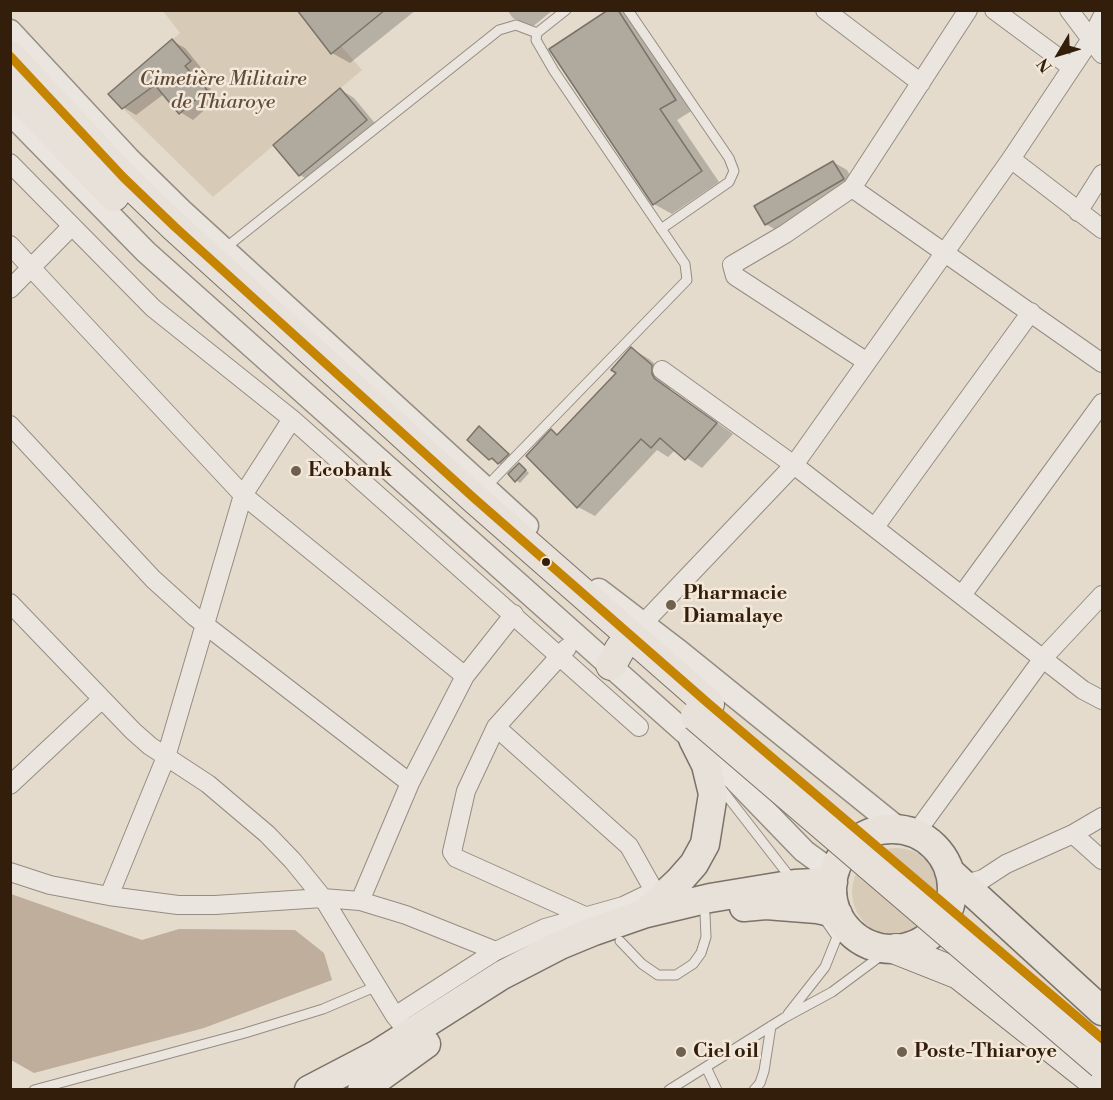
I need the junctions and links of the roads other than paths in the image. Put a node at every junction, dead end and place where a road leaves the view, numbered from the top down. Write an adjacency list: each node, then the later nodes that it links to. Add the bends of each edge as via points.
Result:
1 (566, 10): 9 (lane)
2 (628, 10): 23 (lane, via 734,171 729,182)
3 (825, 10): 14 (street)
4 (968, 10): 14 (street)
5 (994, 10): 13 (street)
6 (1068, 10): 10 (street)
7 (1102, 17): 10 (street)
8 (10, 32): 26 (street, via 129,159)
9 (537, 33): 23 (lane, via 536,40 554,71); 26 (lane, via 516,25 499,30)
10 (1091, 39): 11 (street); 13 (street)
11 (1102, 54)
12 (10, 56): 38 (highway, via 175,227)
13 (1071, 67): 17 (street)
14 (921, 83): 20 (street)
15 (10, 88): 48 (highway, via 77,159 208,285 404,462)
16 (10, 113): 47 (street, via 146,252)
17 (1011, 159): 21 (street); 27 (street)
18 (10, 163): 22 (street)
19 (1102, 174): 21 (street)
20 (852, 189): 27 (street); 31 (street, via 785,234 735,261 732,271)
21 (1078, 212): 24 (street)
22 (70, 227): 28 (street); 35 (street, via 153,308)
23 (661, 229): 38 (lane, via 685,264 687,280)
24 (1102, 230)
25 (10, 245): 28 (street)
26 (224, 249): 38 (street)
27 (944, 254): 30 (street); 31 (street)
28 (32, 267): 29 (street); 39 (street)
29 (10, 289)
30 (1031, 312): 32 (street); 40 (street)
31 (867, 362): 37 (street)
32 (1102, 363)
33 (662, 370): 37 (street)
34 (1102, 403): 41 (street)
35 (292, 418): 39 (street); 44 (street)
36 (10, 425): 46 (street, via 153,579)
37 (795, 465): 40 (street); 48 (street)
38 (480, 493): 48 (highway)
39 (243, 495): 46 (street); 51 (street)
40 (875, 527): 41 (street)
41 (962, 595): 50 (street)
42 (1102, 595): 50 (street)
43 (10, 603): 45 (street)
44 (514, 614): 49 (street); 51 (street)
45 (17, 623): 52 (street)
46 (205, 627): 57 (street); 59 (street)
47 (579, 637): 48 (street); 49 (street)
48 (627, 643): 54 (highway); 62 (street)
49 (559, 655): 55 (street); 56 (street)
50 (1044, 657): 53 (street, via 1083,690); 62 (street)
51 (465, 676): 59 (street)
52 (101, 700): 57 (street); 60 (street)
53 (1102, 700)
54 (699, 720): 58 (main road); 66 (street, via 751,793 804,852); 83 (highway); 84 (highway, bridge)
55 (496, 727): 74 (street, via 466,791 453,852 456,858); 74 (street, via 629,846 649,878 652,887 648,894 623,906)
56 (639, 727)
57 (166, 757): 68 (street); 69 (street, via 208,784 267,834)
58 (706, 765): 71 (lane); 72 (main road, via 713,794 705,844 679,881)
59 (410, 783): 70 (street)
60 (10, 785)
61 (1102, 817): 63 (street)
62 (907, 832): 66 (main road, via 882,830 859,840 841,858); 67 (main road, via 936,849)
63 (1073, 834): 64 (street); 67 (street)
64 (1102, 860)
65 (10, 873): 68 (street)
66 (834, 878): 71 (main road); 71 (main road, via 833,898)
67 (955, 881): 76 (main road, via 947,913 936,930 921,942); 79 (main road)
68 (109, 896): 69 (street, via 197,905)
69 (323, 898): 70 (street); 78 (street)
70 (360, 901): 77 (street)
71 (820, 909): 72 (main road, via 710,898); 73 (main road, via 766,905); 76 (main road, via 872,945); 80 (lane, via 825,967)
72 (643, 914): 81 (main road, via 552,949)
73 (705, 914): 75 (main road); 75 (lane, via 706,937 701,953 676,975 658,975)
74 (585, 916): 77 (street, via 545,928)
75 (620, 941): 89 (main road, via 494,1000)
76 (893, 949): 80 (lane, via 832,992); 86 (highway, via 959,974)
77 (496, 951): 81 (street)
78 (377, 986): 81 (street); 87 (lane, via 245,1033)
79 (1102, 1011)
80 (784, 1018): 82 (lane)
81 (402, 1024): 88 (main road, via 351,1069)
82 (771, 1026): 85 (lane); 92 (lane, via 764,1071)
83 (1102, 1038)
84 (1102, 1064)
85 (705, 1067): 90 (lane); 91 (lane)
86 (1102, 1087)
87 (34, 1089)
88 (309, 1089)
89 (362, 1089)
90 (669, 1089)
91 (717, 1089)
92 (754, 1089)

